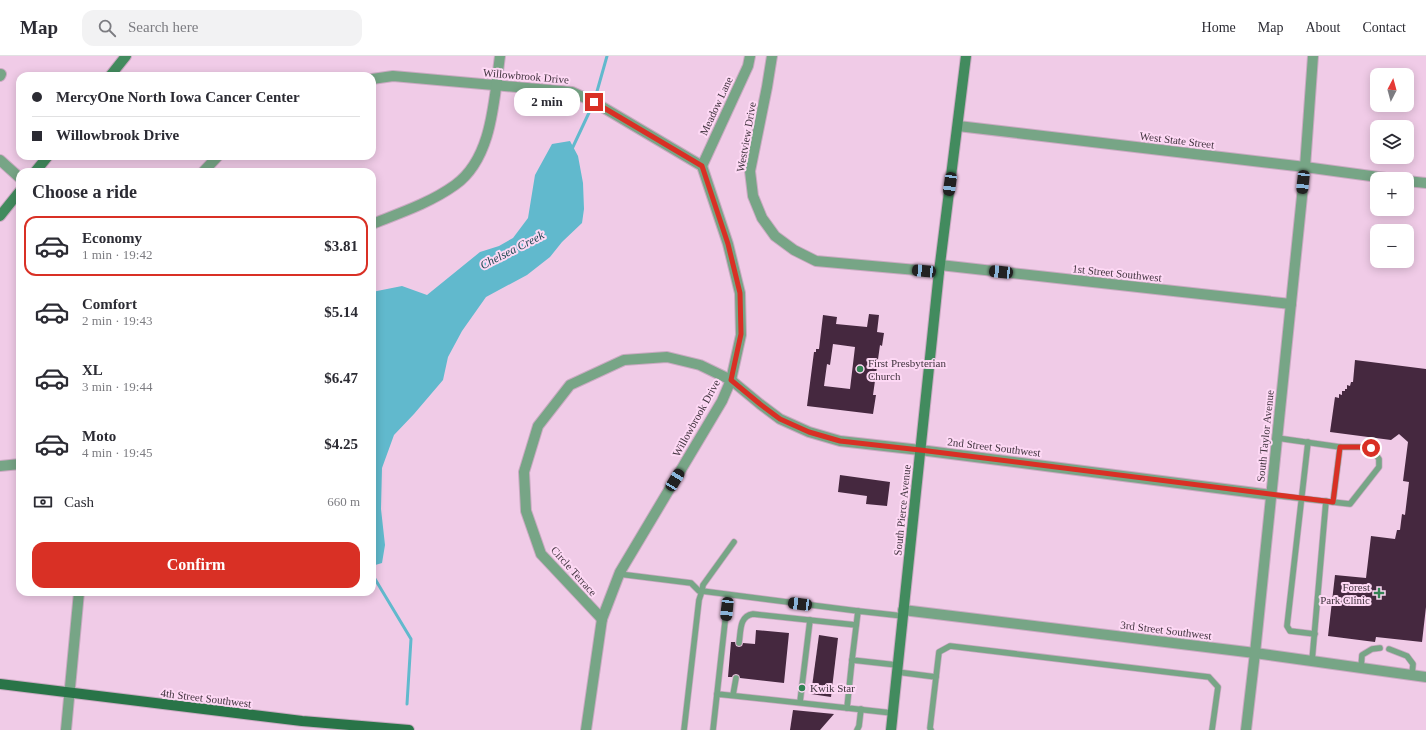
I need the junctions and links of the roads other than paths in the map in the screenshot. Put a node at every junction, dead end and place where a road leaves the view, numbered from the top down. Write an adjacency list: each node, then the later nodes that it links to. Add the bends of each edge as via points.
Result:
1 (126, 56): 7 (main road)
2 (500, 56): 9 (street)
3 (750, 56): 14 (street, Meadow Lane, via 748,66)
4 (772, 56): 25 (street, Westview Drive, via 750,171 754,196 762,218 775,236 816,262)
5 (966, 56): 10 (main road, South Pierce Avenue)
6 (1313, 56): 15 (street, South Taylor Avenue)
7 (113, 72)
8 (376, 78): 9 (street, Willowbrook Drive, via 393,76)
9 (496, 85): 14 (street, Willowbrook Drive, via 572,92 594,102); 24 (street, via 490,126 471,169 456,185 431,200)
10 (958, 126): 15 (street, West State Street); 25 (main road, South Pierce Avenue)
11 (0, 160): 18 (street)
12 (45, 160): 16 (main road)
13 (214, 160): 17 (street)
14 (702, 166): 27 (street, Willowbrook Drive, via 728,244 740,293 741,334)
15 (1305, 167): 19 (street, West State Street); 26 (street, South Taylor Avenue)
16 (38, 168)
17 (207, 168)
18 (16, 174)
19 (1370, 176)
20 (1414, 182): 21 (street)
21 (1426, 183)
22 (16, 196): 23 (main road)
23 (0, 216)
24 (376, 222)
25 (939, 268): 26 (street, 1st Street Southwest); 31 (main road, South Pierce Avenue)
26 (1291, 304): 28 (street, South Taylor Avenue)
27 (731, 380): 31 (street, 2nd Street Southwest, via 780,419 809,432 840,441); 39 (street, Willowbrook Drive, via 722,401); 45 (street, Circle Terrace, via 700,365 667,356 624,360 570,385 538,426 524,472 526,511 541,554)
28 (1277, 438): 29 (lane); 34 (street, South Taylor Avenue)
29 (1308, 442): 30 (lane); 35 (lane)
30 (1340, 447): 37 (lane); 37 (lane, via 1371,448 1379,459 1379,467 1350,504)
31 (920, 450): 34 (street, 2nd Street Southwest); 44 (main road, South Pierce Avenue)
32 (16, 464): 33 (street)
33 (0, 466)
34 (1271, 494): 35 (lane); 52 (street, South Taylor Avenue)
35 (1302, 498): 36 (lane); 48 (lane, via 1287,626 1290,631)
36 (1326, 501): 37 (lane); 48 (lane)
37 (1333, 502)
38 (734, 542): 40 (lane, via 703,585)
39 (619, 574): 40 (lane, via 691,583); 45 (street, Willowbrook Drive)
40 (702, 591): 41 (lane); 72 (lane)
41 (728, 595): 43 (lane); 63 (lane)
42 (79, 596): 62 (street)
43 (858, 611): 44 (lane); 47 (lane)
44 (903, 613): 52 (street, 3rd Street Southwest); 56 (main road, South Pierce Avenue)
45 (602, 619): 71 (street, Willowbrook Drive)
46 (810, 620): 47 (lane); 49 (lane, via 747,615 743,619); 65 (lane)
47 (856, 625): 53 (lane)
48 (1315, 634): 54 (lane)
49 (740, 642)
50 (1380, 648): 55 (lane, via 1362,655)
51 (1389, 650): 57 (lane, via 1407,656 1413,664)
52 (1256, 653): 54 (street, 3rd Street Southwest); 78 (street, South Taylor Avenue)
53 (852, 660): 56 (lane); 66 (lane)
54 (1312, 661): 55 (street, 3rd Street Southwest)
55 (1361, 668): 57 (street, 3rd Street Southwest)
56 (897, 669): 58 (lane); 68 (main road, South Pierce Avenue)
57 (1412, 675): 59 (street, 3rd Street Southwest)
58 (936, 677): 76 (lane); 77 (lane, via 939,652 950,646 1209,677 1218,686)
59 (1426, 677)
60 (736, 678): 64 (lane)
61 (0, 684): 62 (main road, 4th Street Southwest)
62 (69, 694): 69 (street); 70 (main road, 4th Street Southwest, via 302,721)
63 (717, 694): 64 (lane); 73 (lane)
64 (733, 695): 65 (lane)
65 (800, 702): 66 (lane)
66 (847, 708): 67 (lane)
67 (862, 709): 68 (lane); 74 (lane)
68 (892, 713): 75 (main road, South Pierce Avenue)
69 (66, 730)
70 (409, 730)
71 (586, 730)
72 (684, 730)
73 (713, 730)
74 (857, 730)
75 (891, 730)
76 (931, 730)
77 (1212, 730)
78 (1246, 730)

